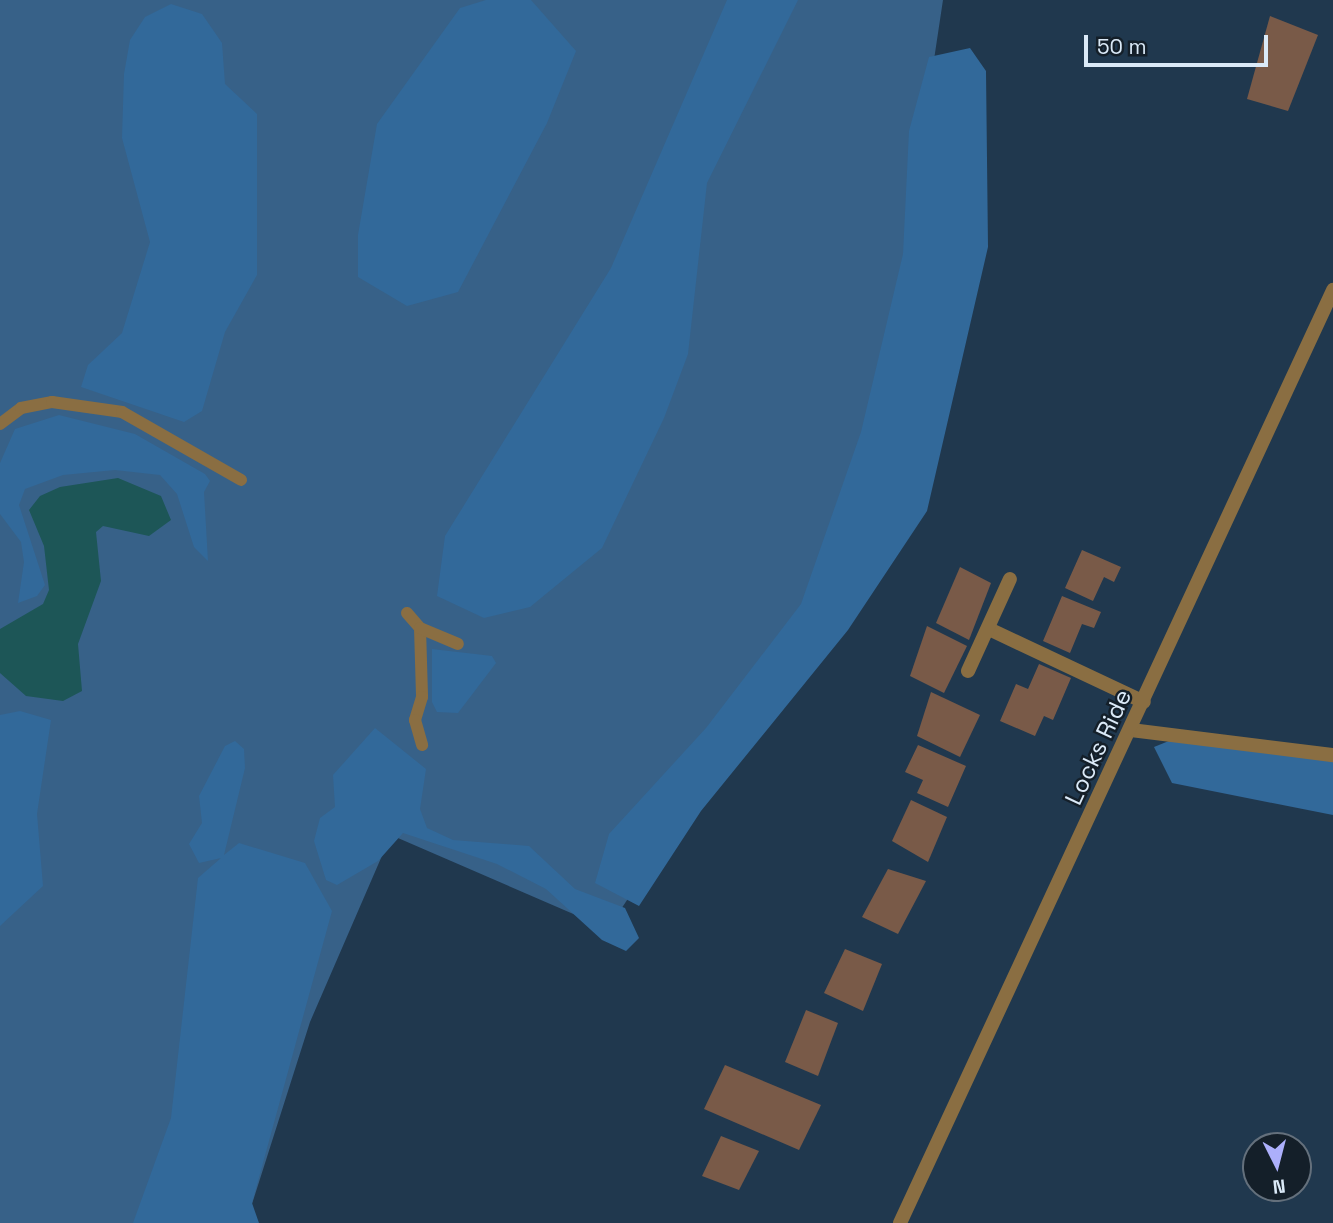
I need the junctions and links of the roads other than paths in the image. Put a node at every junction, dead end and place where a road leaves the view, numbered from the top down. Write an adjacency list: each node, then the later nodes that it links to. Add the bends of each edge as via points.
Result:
1 (1333, 290): 10 (street, Locks Ride)
2 (0, 424): 3 (lane, via 21,408 52,402 122,412)
3 (241, 480)
4 (1010, 579): 7 (street)
5 (407, 613): 6 (lane)
6 (420, 628): 8 (lane); 12 (lane, via 422,698 415,720)
7 (989, 629): 9 (street); 10 (street)
8 (458, 644)
9 (968, 671)
10 (1144, 702): 11 (street, Locks Ride)
11 (1131, 730): 13 (street); 14 (street, Locks Ride)
12 (422, 745)
13 (1333, 755)
14 (901, 1223)

